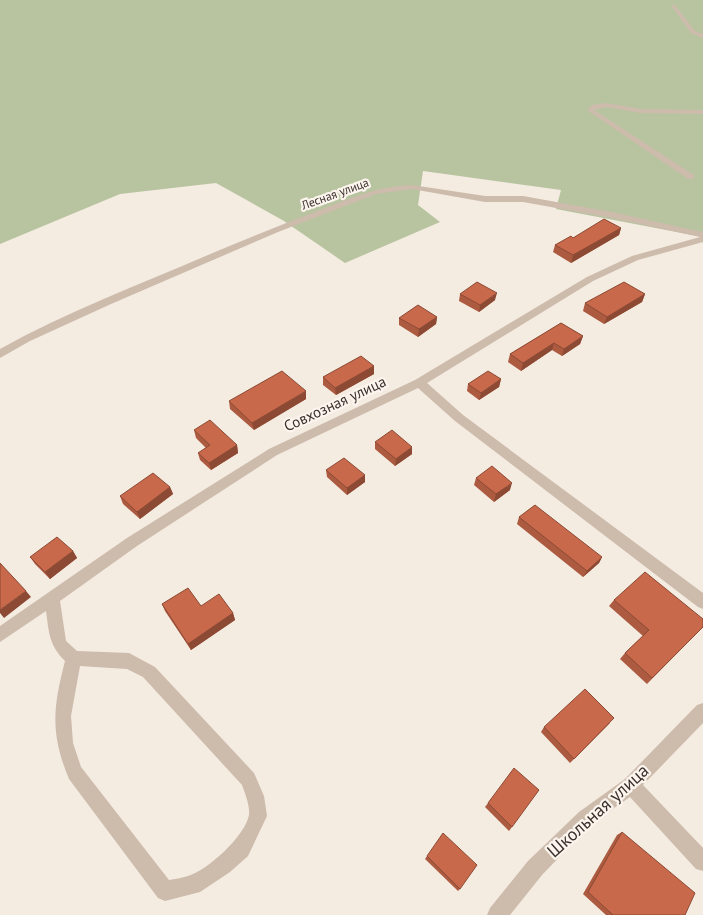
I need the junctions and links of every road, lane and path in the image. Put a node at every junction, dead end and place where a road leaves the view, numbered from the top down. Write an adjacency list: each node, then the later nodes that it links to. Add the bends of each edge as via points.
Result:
1 (674, 6): 2 (street, via 694,32)
2 (703, 36)
3 (703, 112): 4 (street, via 641,111 606,105 594,106 590,110)
4 (691, 177)
5 (703, 237): 6 (street, Лесная улица, via 612,215 523,199 484,199 412,187 393,188 374,192 276,230 107,302); 7 (street, Совхозная улица, via 635,258 590,279)
6 (0, 354)
7 (419, 383): 8 (street, Совхозная улица, via 273,452 132,542); 9 (street, via 459,418)
8 (52, 598): 10 (street, Совхозная улица); 11 (street, via 60,646)
9 (702, 603)
10 (0, 635)
11 (74, 658): 11 (street, via 129,661 149,672 248,779 258,816 241,849 192,885 165,891 75,773 62,738 62,702)
12 (703, 711): 13 (street, Школьная улица)
13 (630, 785): 14 (street); 15 (street, Школьная улица, via 585,818 535,868)
14 (703, 862)
15 (497, 915)

